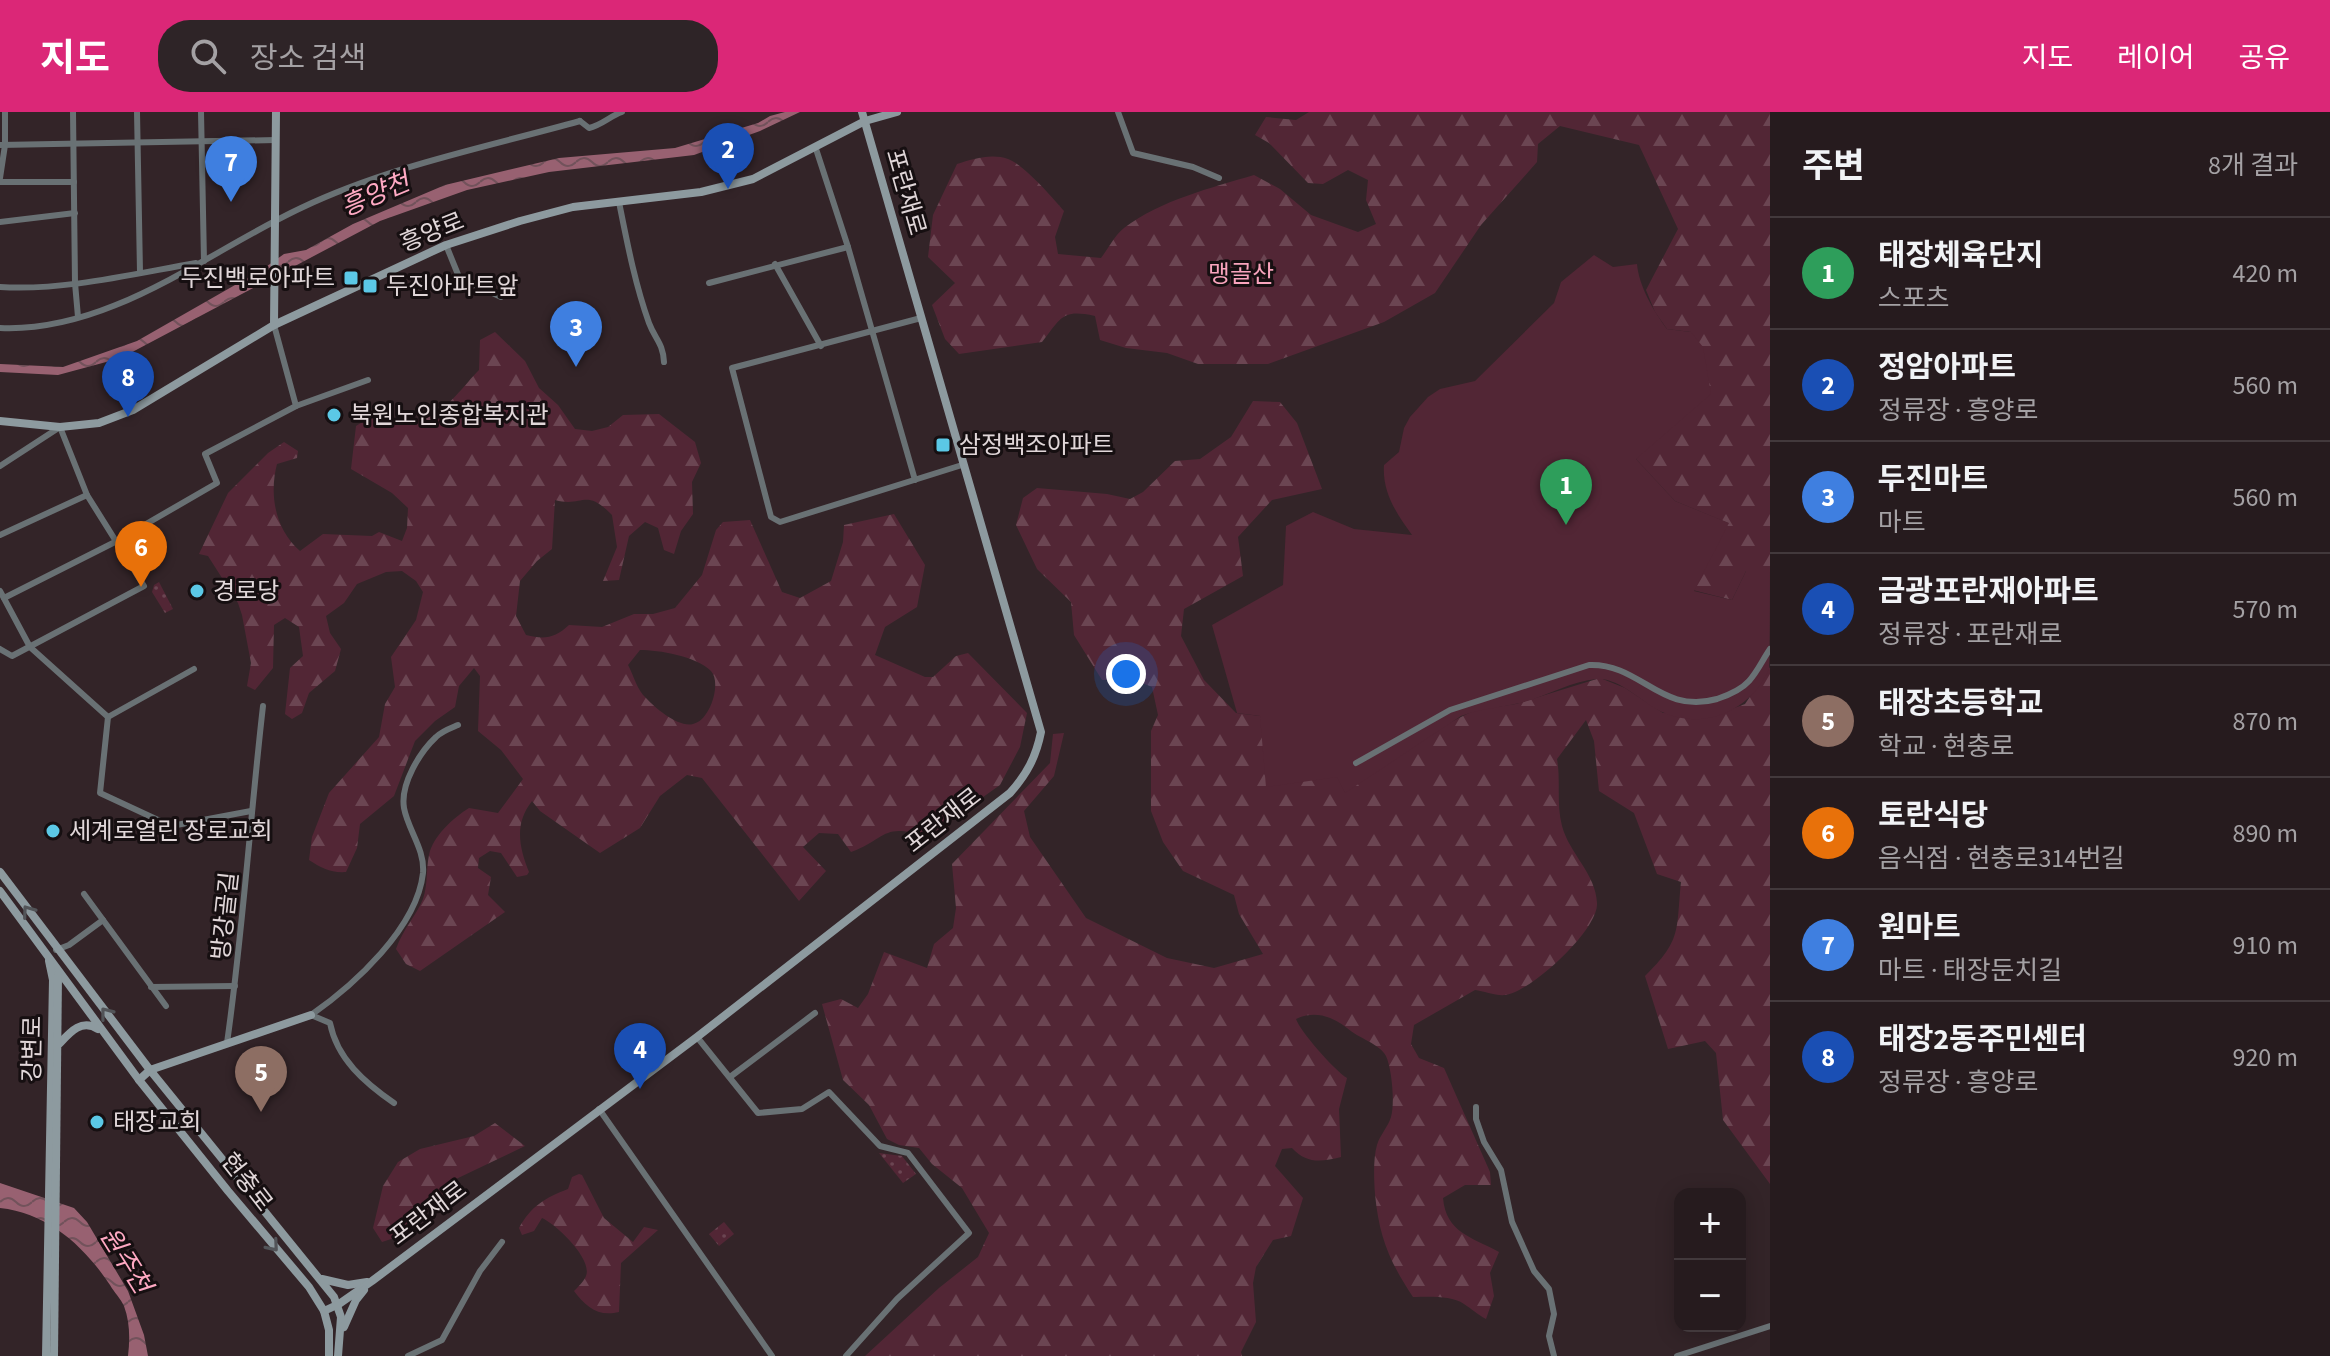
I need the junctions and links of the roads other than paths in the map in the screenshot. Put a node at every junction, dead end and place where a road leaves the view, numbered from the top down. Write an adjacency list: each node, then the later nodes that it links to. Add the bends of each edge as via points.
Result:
1 (5, 112): 16 (street)
2 (73, 112): 15 (street)
3 (137, 112): 14 (street)
4 (201, 112): 13 (street)
5 (276, 112): 12 (street)
6 (577, 112): 11 (street)
7 (622, 112): 11 (street, via 589,128)
8 (897, 112): 10 (street, 흥양로)
9 (1118, 112): 18 (street, via 1133,153)
10 (864, 117): 17 (street, 흥양로); 35 (street, 포란재로)
11 (580, 121): 24 (street, via 377,178 301,208)
12 (276, 140): 13 (street); 24 (street)
13 (202, 141): 14 (street); 27 (street)
14 (138, 143): 15 (street); 29 (street)
15 (75, 144): 16 (street); 20 (street)
16 (3, 145): 19 (street)
17 (816, 149): 21 (street, 흥양로, via 753,179 701,192); 26 (street)
18 (1219, 178)
19 (0, 180): 20 (street)
20 (74, 182): 22 (street)
21 (619, 202): 25 (street, 흥양로, via 573,207); 40 (street, via 628,249)
22 (75, 213): 23 (street); 30 (street)
23 (0, 222)
24 (276, 227): 27 (street); 36 (street)
25 (446, 245): 33 (street, via 459,277); 36 (street, 흥양로)
26 (848, 247): 28 (street); 38 (street)
27 (204, 261): 29 (street); 34 (street, via 112,307)
28 (775, 264): 31 (street); 39 (street)
29 (140, 272): 30 (street)
30 (75, 283): 32 (street); 34 (street)
31 (709, 283)
32 (0, 287)
33 (501, 297)
34 (78, 317): 37 (street, via 22,329)
35 (921, 318): 38 (street); 45 (street, 포란재로)
36 (274, 325): 42 (street); 44 (street, 흥양로, via 133,410 99,423)
37 (0, 328)
38 (873, 331): 39 (street); 47 (street)
39 (821, 346): 47 (street, via 732,368 771,517 780,522)
40 (664, 362)
41 (368, 380): 42 (street)
42 (296, 406): 50 (street, via 205,454 217,483)
43 (0, 421): 44 (street, 흥양로)
44 (60, 427): 46 (street); 48 (street)
45 (962, 465): 47 (street); 73 (street, 포란재로, via 1041,732 1037,752 1010,793)
46 (0, 466)
47 (915, 480)
48 (87, 495): 49 (street); 50 (street)
49 (0, 535)
50 (115, 542): 51 (street); 52 (street, via 144,586)
51 (2, 594): 52 (street)
52 (30, 647): 53 (street, via 12,656); 57 (street)
53 (0, 649)
54 (1770, 649): 59 (street, via 1743,687 1711,701 1667,698 1619,670 1589,665 1450,710)
55 (194, 669): 57 (street)
56 (263, 706): 60 (street, 방강골길)
57 (108, 717): 60 (street, via 100,793 171,826)
58 (458, 725): 72 (street, via 438,735 405,787 404,808 424,870 417,895 388,947)
59 (1356, 763)
60 (251, 811): 68 (street, 방강골길)
61 (0, 872): 65 (street, 현충로, one-way to 61)
62 (0, 891): 66 (street, 현충로)
63 (84, 894): 64 (street)
64 (103, 920): 65 (street); 69 (street)
65 (59, 953): 66 (street); 77 (street, 현충로, one-way to 65)
66 (51, 960): 67 (street, 강변로); 76 (street, 현충로)
67 (56, 978): 74 (street, 강변로); 85 (street, 강변로)
68 (235, 986): 69 (street, 방강골길); 75 (street, 방강골길)
69 (151, 987): 70 (street)
70 (166, 1006)
71 (815, 1013): 78 (street)
72 (311, 1015): 75 (street); 80 (street, via 330,1023 334,1042 365,1083)
73 (697, 1037): 78 (street); 82 (street, 포란재로)
74 (59, 1043): 76 (street, via 85,1024); 85 (street, 강변로)
75 (227, 1043): 77 (street)
76 (115, 1047): 79 (street, 현충로)
77 (150, 1070): 79 (street); 83 (street, 현충로)
78 (730, 1077): 100 (street, via 758,1113 802,1109 829,1092 880,1146 908,1153 969,1233 897,1299)
79 (139, 1080): 84 (street, 현충로)
80 (394, 1103)
81 (1476, 1107): 101 (street, via 1484,1142 1501,1170 1512,1222 1534,1271 1549,1289)
82 (599, 1109): 88 (street, 포란재로); 99 (street)
83 (202, 1136): 84 (street); 87 (street, 현충로)
84 (192, 1144): 90 (street, 현충로, one-way to 90)
85 (54, 1147): 91 (street)
86 (502, 1242): 98 (street, via 442,1340)
87 (320, 1278): 88 (street, via 348,1285); 89 (street, 현충로)
88 (372, 1281): 89 (street, 포란재로); 93 (street, via 356,1300)
89 (339, 1304): 90 (street, 포란재로); 93 (street)
90 (324, 1311): 96 (street, 현충로)
91 (50, 1326): 94 (street); 95 (street)
92 (1770, 1326): 102 (street)
93 (342, 1332): 97 (street)
94 (46, 1356)
95 (54, 1356)
96 (329, 1356)
97 (338, 1356)
98 (408, 1356)
99 (772, 1356)
100 (846, 1356)
101 (1554, 1356)
102 (1677, 1356)

